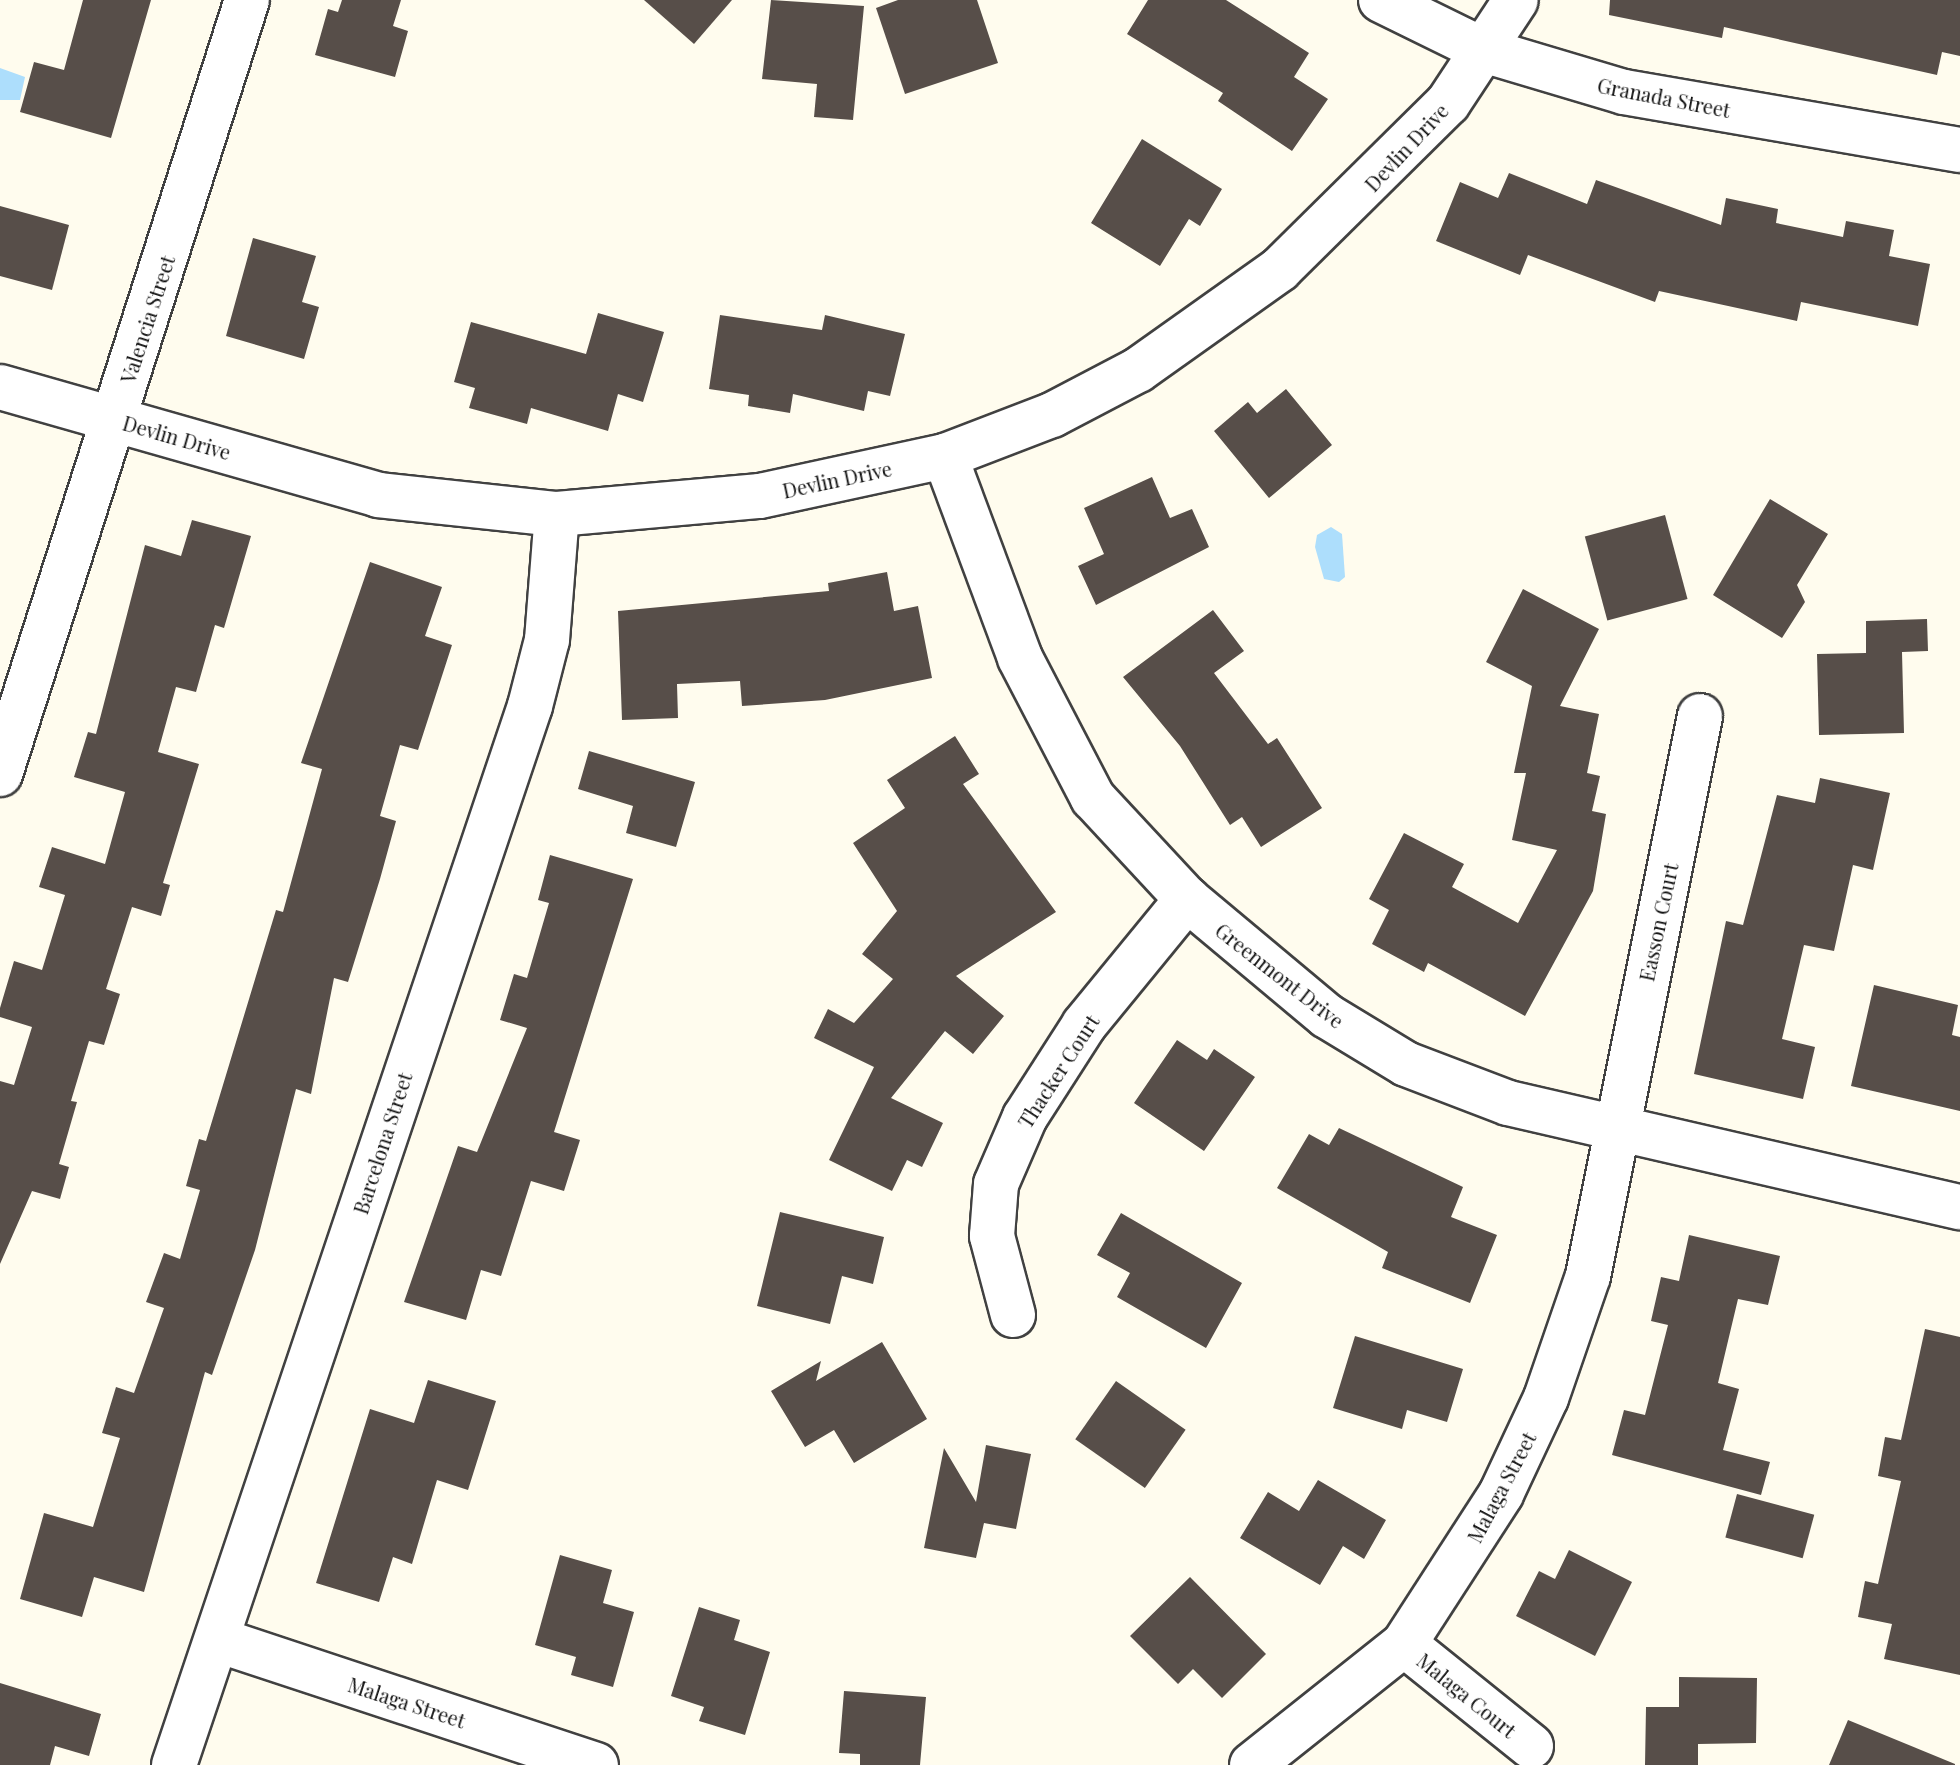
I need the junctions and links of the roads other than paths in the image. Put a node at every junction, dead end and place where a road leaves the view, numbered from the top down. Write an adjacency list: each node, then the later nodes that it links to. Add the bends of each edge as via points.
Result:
1 (247, 0): 7 (street, Valencia Street)
2 (1381, 0): 4 (street, Granada Street)
3 (1516, 0): 4 (street, Devlin Drive)
4 (1483, 50): 5 (street, Granada Street, via 1624,92); 8 (street, Devlin Drive, via 1448,103 1389,168 1280,269 1138,370 1052,415)
5 (1960, 150)
6 (0, 387): 7 (street, Devlin Drive)
7 (115, 419): 9 (street, Devlin Drive, via 378,495); 11 (street, Valencia Street)
8 (945, 456): 9 (street, Devlin Drive, via 760,496); 12 (street, Greenmont Drive, via 1020,658 1093,798)
9 (557, 514): 16 (street, Barcelona Street, via 547,640 530,706)
10 (1700, 716): 13 (street, Easson Court)
11 (0, 774)
12 (1187, 899): 13 (street, Greenmont Drive, via 1327,1016 1406,1064 1508,1103); 15 (street, Thacker Court, via 1084,1025 1025,1117 1002,1171 992,1236)
13 (1616, 1128): 14 (street, Greenmont Drive); 17 (street, Malaga Street, via 1588,1276 1546,1398 1501,1494)
14 (1960, 1207)
15 (1013, 1315)
16 (218, 1640): 19 (street, Barcelona Street); 20 (street, Malaga Street)
17 (1404, 1644): 18 (street, Malaga Court); 21 (street, Malaga Street)
18 (1531, 1746)
19 (174, 1765)
20 (596, 1765)
21 (1252, 1765)

